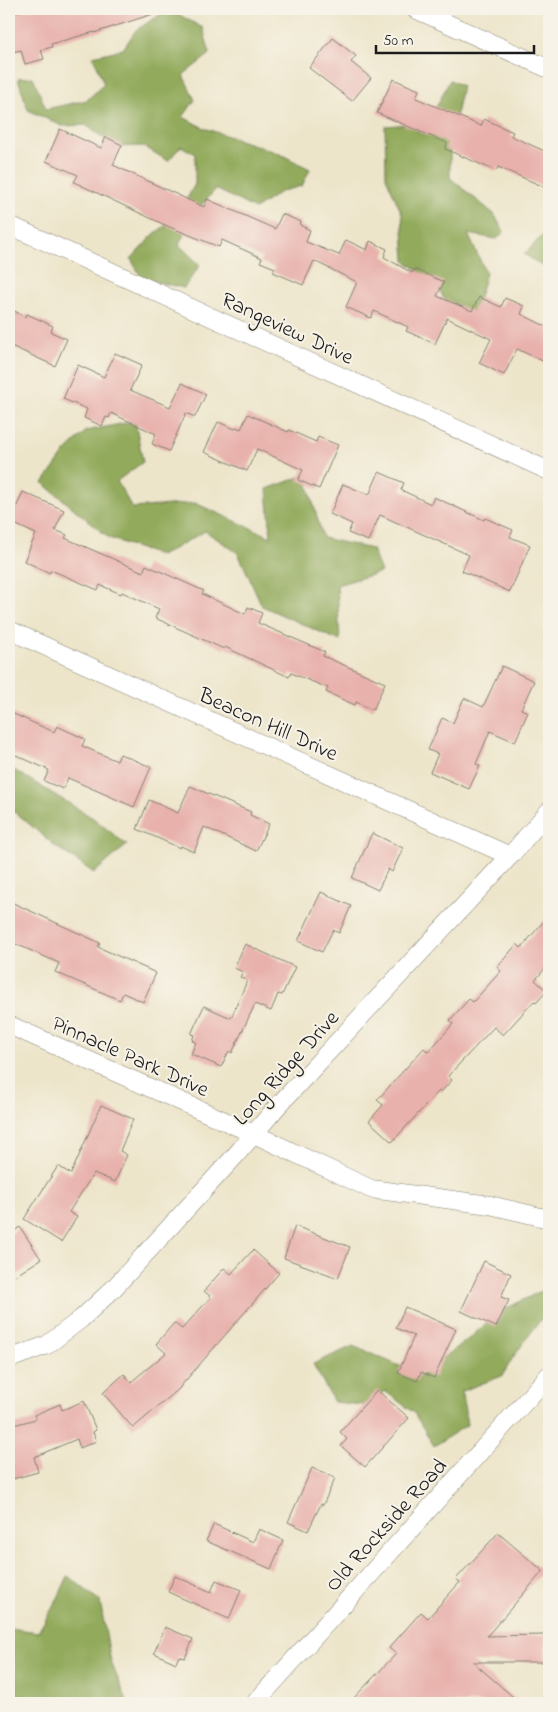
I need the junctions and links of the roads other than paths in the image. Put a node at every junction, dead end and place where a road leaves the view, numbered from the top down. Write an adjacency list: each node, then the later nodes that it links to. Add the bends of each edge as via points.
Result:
1 (415, 9): 2 (street)
2 (549, 70)
3 (9, 225): 4 (street, Rangeview Drive)
4 (549, 471)
5 (9, 630): 7 (street, Beacon Hill Drive)
6 (549, 811): 7 (street, Long Ridge Drive)
7 (510, 856): 9 (street, Long Ridge Drive)
8 (9, 1025): 9 (street, Pinnacle Park Drive)
9 (254, 1134): 10 (street, Pinnacle Park Drive, via 371,1189 490,1205); 11 (street, Long Ridge Drive, via 82,1319 47,1345)
10 (549, 1219)
11 (9, 1359)
12 (549, 1376): 13 (street, Old Rockside Road)
13 (255, 1703)

